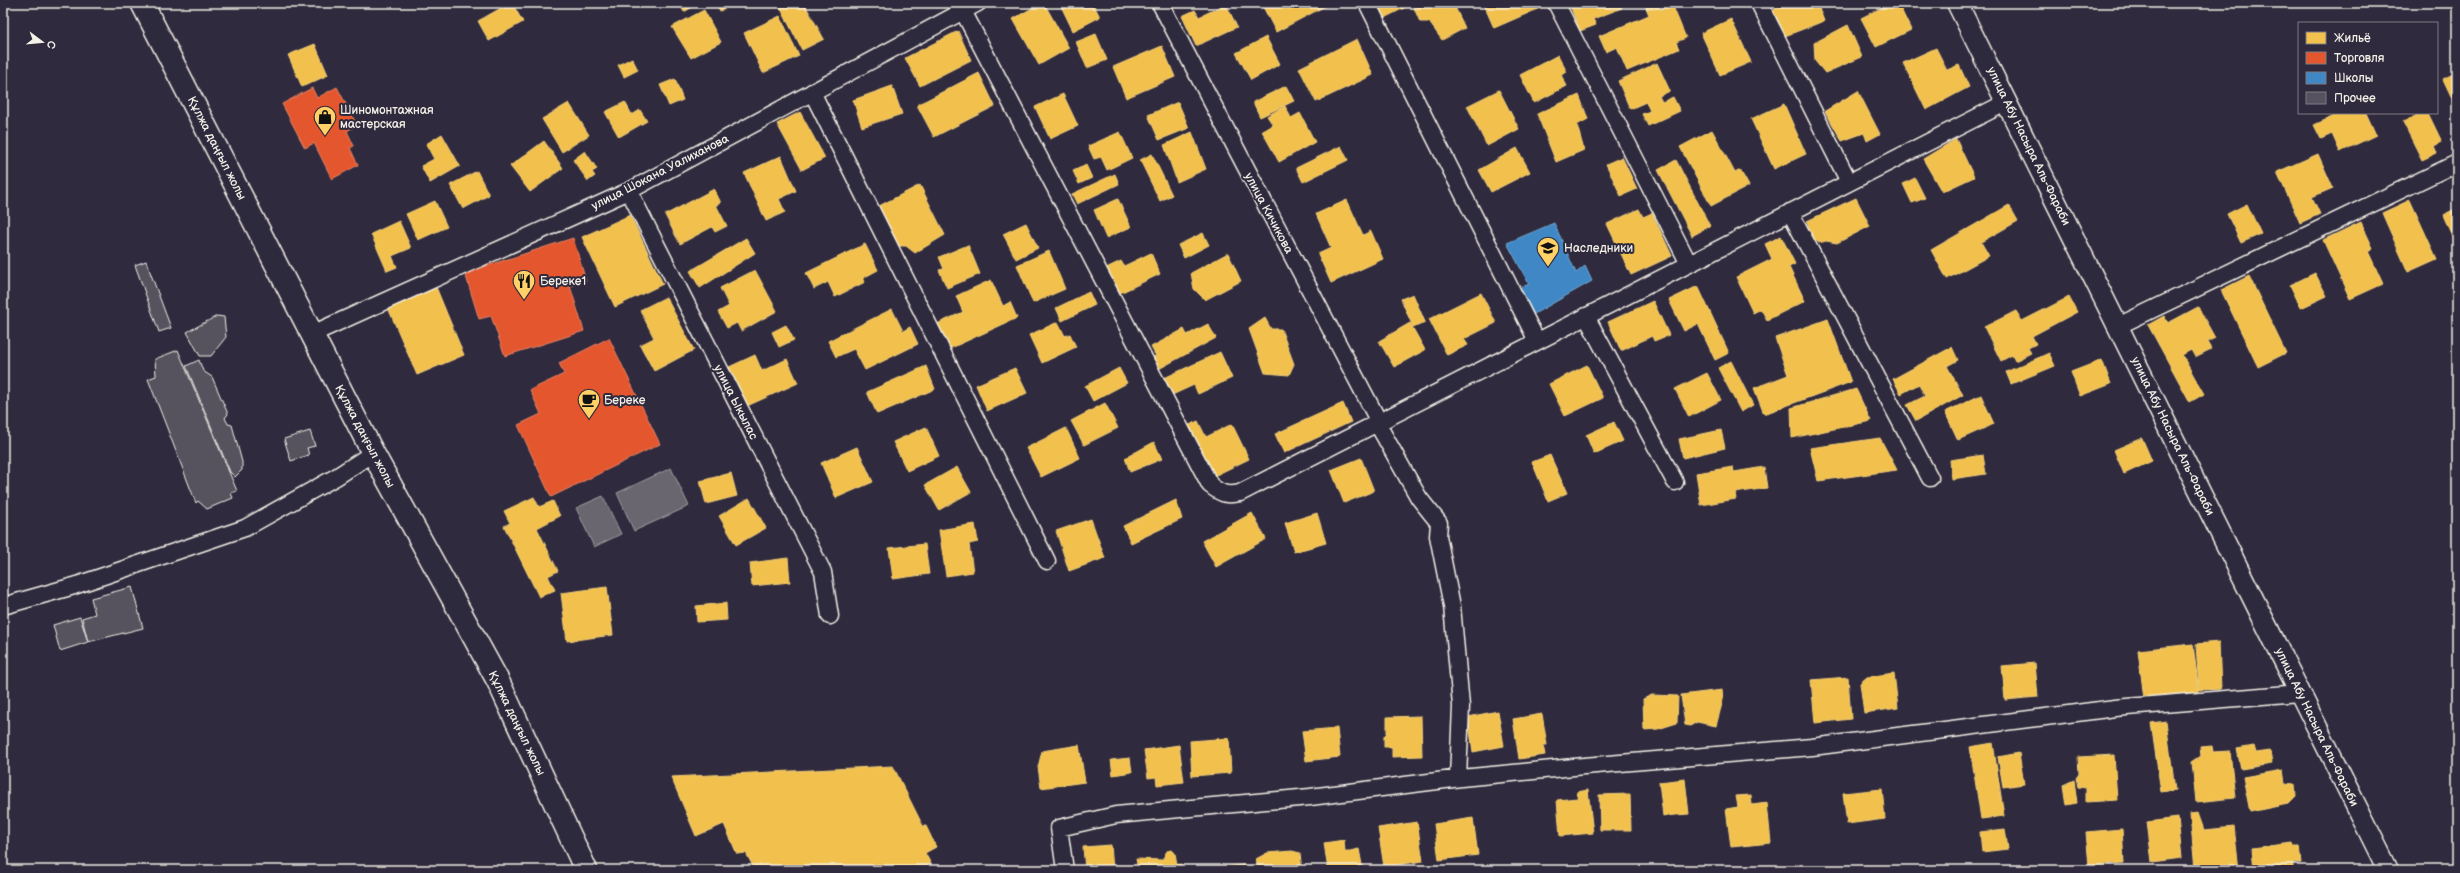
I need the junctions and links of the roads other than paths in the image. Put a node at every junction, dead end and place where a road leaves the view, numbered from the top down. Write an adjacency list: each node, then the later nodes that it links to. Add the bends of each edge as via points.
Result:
1 (142, 3): 18 (main road, Құлжа даңғыл жолы)
2 (978, 3): 8 (street, улица Шокана Уалиханова)
3 (1160, 3): 20 (street, улица Кичикова)
4 (1367, 3): 19 (street)
5 (1556, 3): 15 (street)
6 (1759, 3): 12 (street)
7 (1957, 3): 10 (street, улица Абу Насыра Аль-Фараби)
8 (963, 11): 9 (street, улица Шокана Уалиханова); 20 (street, via 1210,485 1220,493 1240,493)
9 (812, 92): 13 (street, улица Шокана Уалиханова); 24 (street)
10 (2007, 102): 12 (street); 17 (street, улица Абу Насыра Аль-Фараби)
11 (2457, 163): 17 (street)
12 (1849, 182): 14 (street)
13 (629, 191): 18 (street, улица Шокана Уалиханова); 26 (street, улица Ыкылас, via 823,572)
14 (1790, 212): 15 (street); 22 (street)
15 (1689, 264): 16 (street)
16 (1586, 316): 19 (street); 23 (street)
17 (2118, 326): 27 (street, улица Абу Насыра Аль-Фараби)
18 (312, 334): 21 (main road, Құлжа даңғыл жолы)
19 (1537, 341): 20 (street)
20 (1378, 423): 28 (street, улица Кичикова, via 1419,498 1439,523 1438,536 1452,606 1461,706)
21 (373, 453): 25 (street, via 336,477 245,528 74,586); 29 (main road, Құлжа даңғыл жолы, via 498,681)
22 (1930, 478)
23 (1675, 482)
24 (1047, 561)
25 (3, 606)
26 (830, 616)
27 (2300, 693): 28 (street, via 2115,708 1812,747); 31 (street, улица Абу Насыра Аль-Фараби)
28 (1458, 778): 30 (street, via 1310,798 1109,816 1059,828)
29 (586, 870)
30 (1065, 870)
31 (2388, 870)

